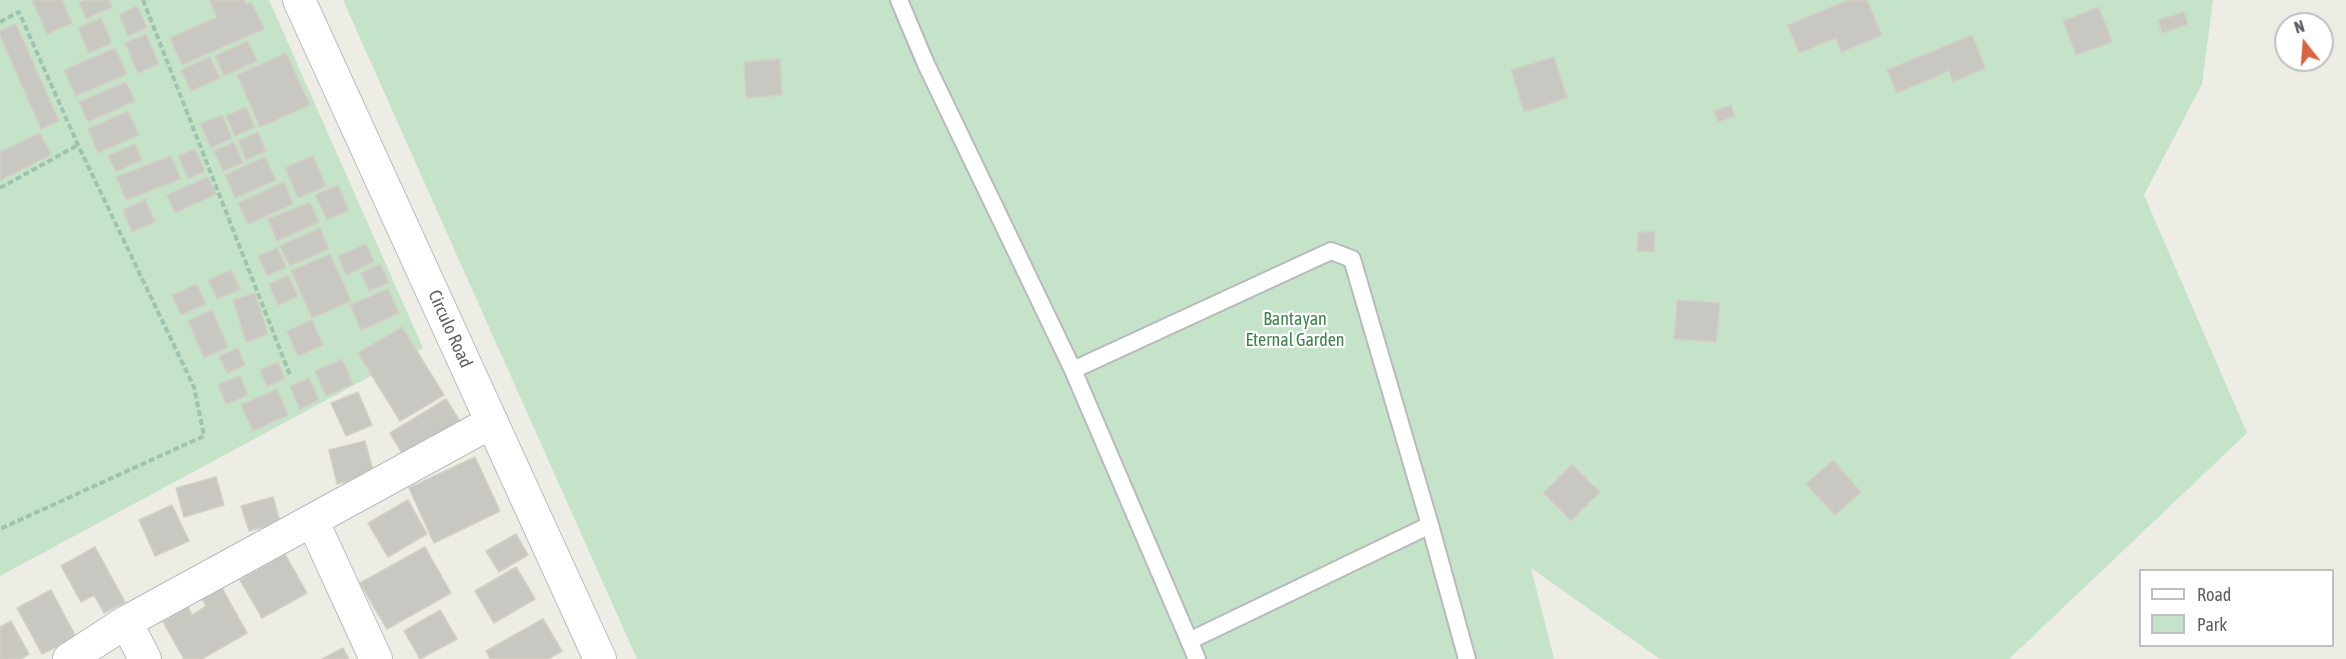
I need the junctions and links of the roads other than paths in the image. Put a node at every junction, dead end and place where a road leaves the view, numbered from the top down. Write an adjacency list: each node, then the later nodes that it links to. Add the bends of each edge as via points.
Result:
1 (300, 0): 4 (street, Circulo Road)
2 (899, 0): 3 (lane)
3 (1073, 370): 6 (lane, via 1331,251 1352,259); 8 (lane)
4 (492, 422): 5 (street); 12 (street, Circulo Road)
5 (313, 522): 7 (street); 11 (street)
6 (1430, 525): 8 (lane); 14 (lane)
7 (126, 622): 9 (street); 10 (street)
8 (1189, 641): 13 (lane)
9 (69, 659)
10 (145, 659)
11 (376, 659)
12 (600, 659)
13 (1197, 659)
14 (1467, 659)

